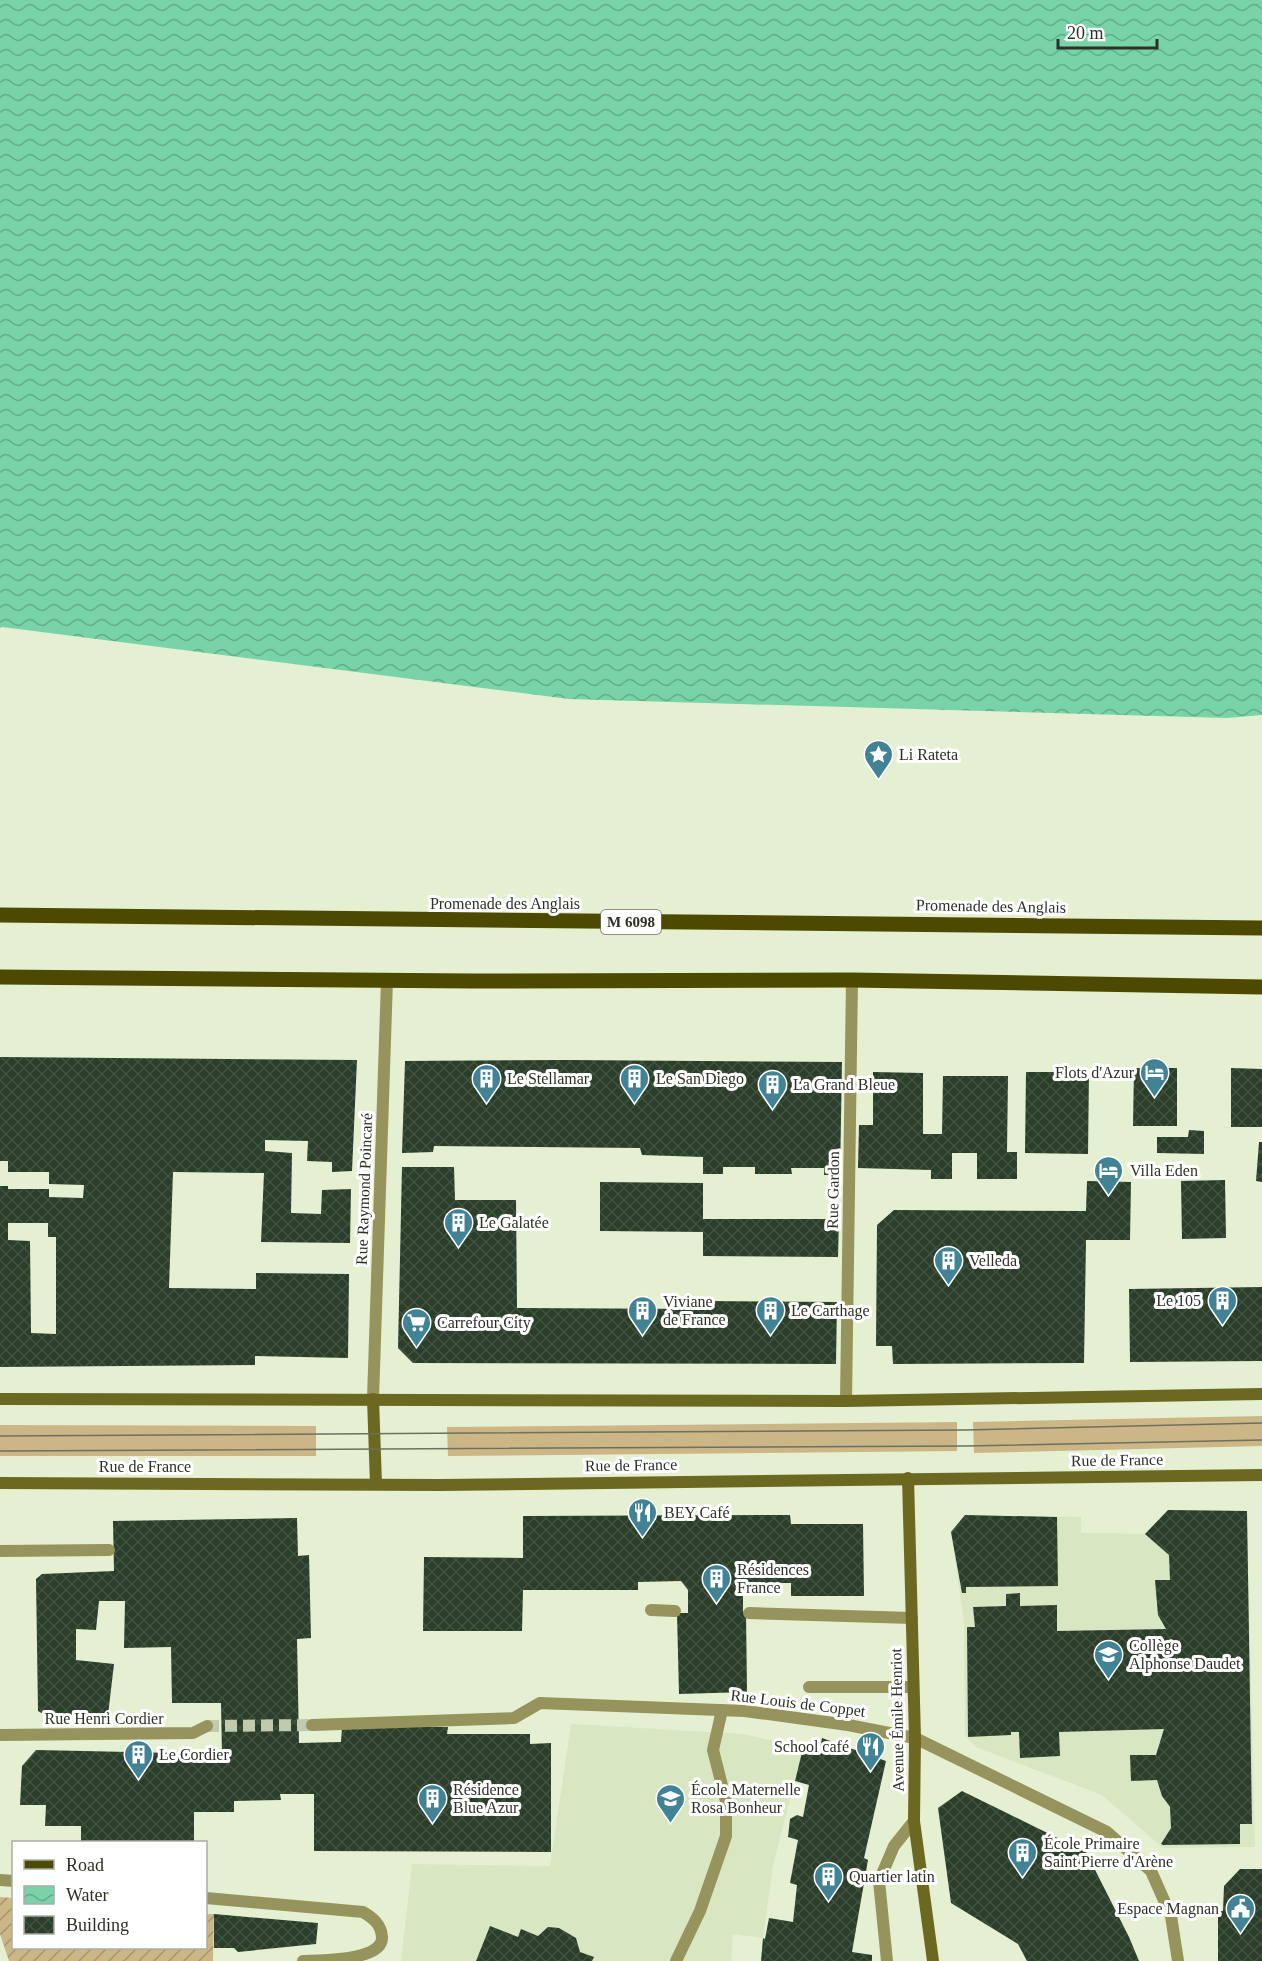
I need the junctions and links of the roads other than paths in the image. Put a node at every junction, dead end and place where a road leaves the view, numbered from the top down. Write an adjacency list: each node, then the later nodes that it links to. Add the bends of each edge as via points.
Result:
1 (0, 915): 2 (main road, Promenade des Anglais / M 6098)
2 (1262, 928)
3 (0, 977): 4 (main road)
4 (387, 980): 5 (main road); 9 (street, Rue Raymond Poincaré)
5 (852, 980): 6 (main road); 10 (street, Rue Gardon)
6 (1262, 987)
7 (1262, 1394): 10 (main road)
8 (0, 1399): 9 (main road)
9 (374, 1399): 10 (main road); 14 (main road)
10 (846, 1401)
11 (1262, 1475): 12 (main road, Rue de France)
12 (908, 1478): 14 (main road, Rue de France); 20 (main road, Avenue Émile Henriot)
13 (0, 1483): 14 (main road, Rue de France)
14 (376, 1484)
15 (109, 1550): 16 (street)
16 (0, 1551)
17 (651, 1610): 18 (street)
18 (675, 1611)
19 (749, 1613): 20 (street)
20 (912, 1618): 22 (main road, Avenue Émile Henriot)
21 (809, 1687): 22 (street)
22 (913, 1687): 27 (main road, Avenue Émile Henriot)
23 (722, 1710): 24 (street, Rue Louis de Coppet, via 540,1703 514,1718); 27 (street, Rue Louis de Coppet, via 848,1725); 31 (street, via 713,1750 726,1801 726,1836 700,1911)
24 (312, 1725)
25 (207, 1726): 26 (street, Rue Henri Cordier, via 193,1734)
26 (0, 1735)
27 (915, 1738): 28 (main road, Avenue Émile Henriot); 34 (street, Rue Louis de Coppet, via 1107,1832 1151,1871 1171,1916)
28 (914, 1821): 32 (street, via 894,1846 879,1881); 33 (main road, Avenue Émile Henriot)
29 (207, 1898): 30 (street, via 363,1912 375,1920 382,1932 382,1942 376,1950 361,1958)
30 (303, 1961)
31 (676, 1961)
32 (887, 1961)
33 (933, 1961)
34 (1178, 1961)

